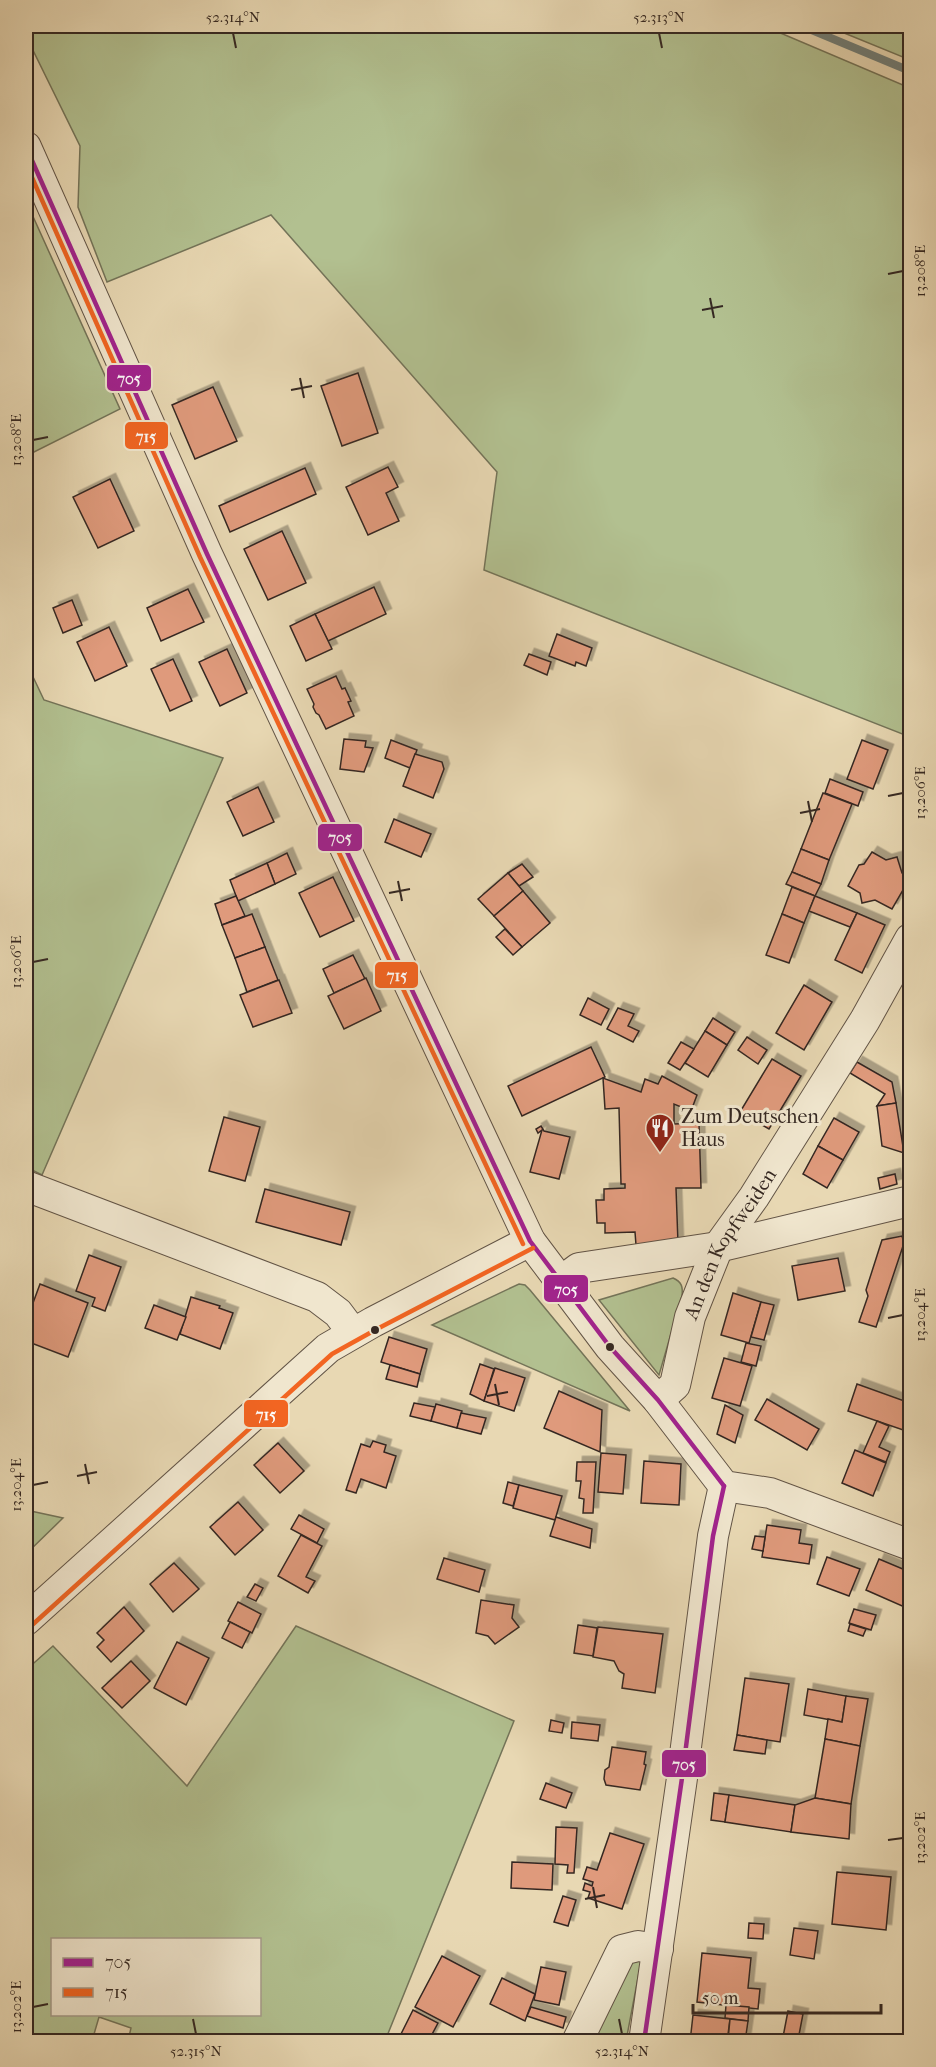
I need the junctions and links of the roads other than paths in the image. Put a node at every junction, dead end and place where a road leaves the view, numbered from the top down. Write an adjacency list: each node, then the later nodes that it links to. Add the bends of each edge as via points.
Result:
1 (26, 147): 5 (street, via 207,554)
2 (910, 939): 6 (street, An den Kopfweiden, via 754,1197)
3 (26, 1186): 8 (street, via 317,1297 338,1313)
4 (910, 1201): 6 (street)
5 (530, 1241): 7 (street); 8 (street)
6 (718, 1247): 7 (street, via 579,1268); 9 (street, An den Kopfweiden, via 690,1317 675,1385)
7 (560, 1282): 9 (street, via 610,1347)
8 (353, 1333): 12 (street, via 328,1348)
9 (658, 1400): 10 (street)
10 (724, 1486): 11 (street, via 770,1493); 13 (street, via 713,1536)
11 (910, 1545)
12 (26, 1620)
13 (658, 1949): 14 (street, via 638,1946 622,1950); 15 (street)
14 (577, 2042)
15 (644, 2042)

